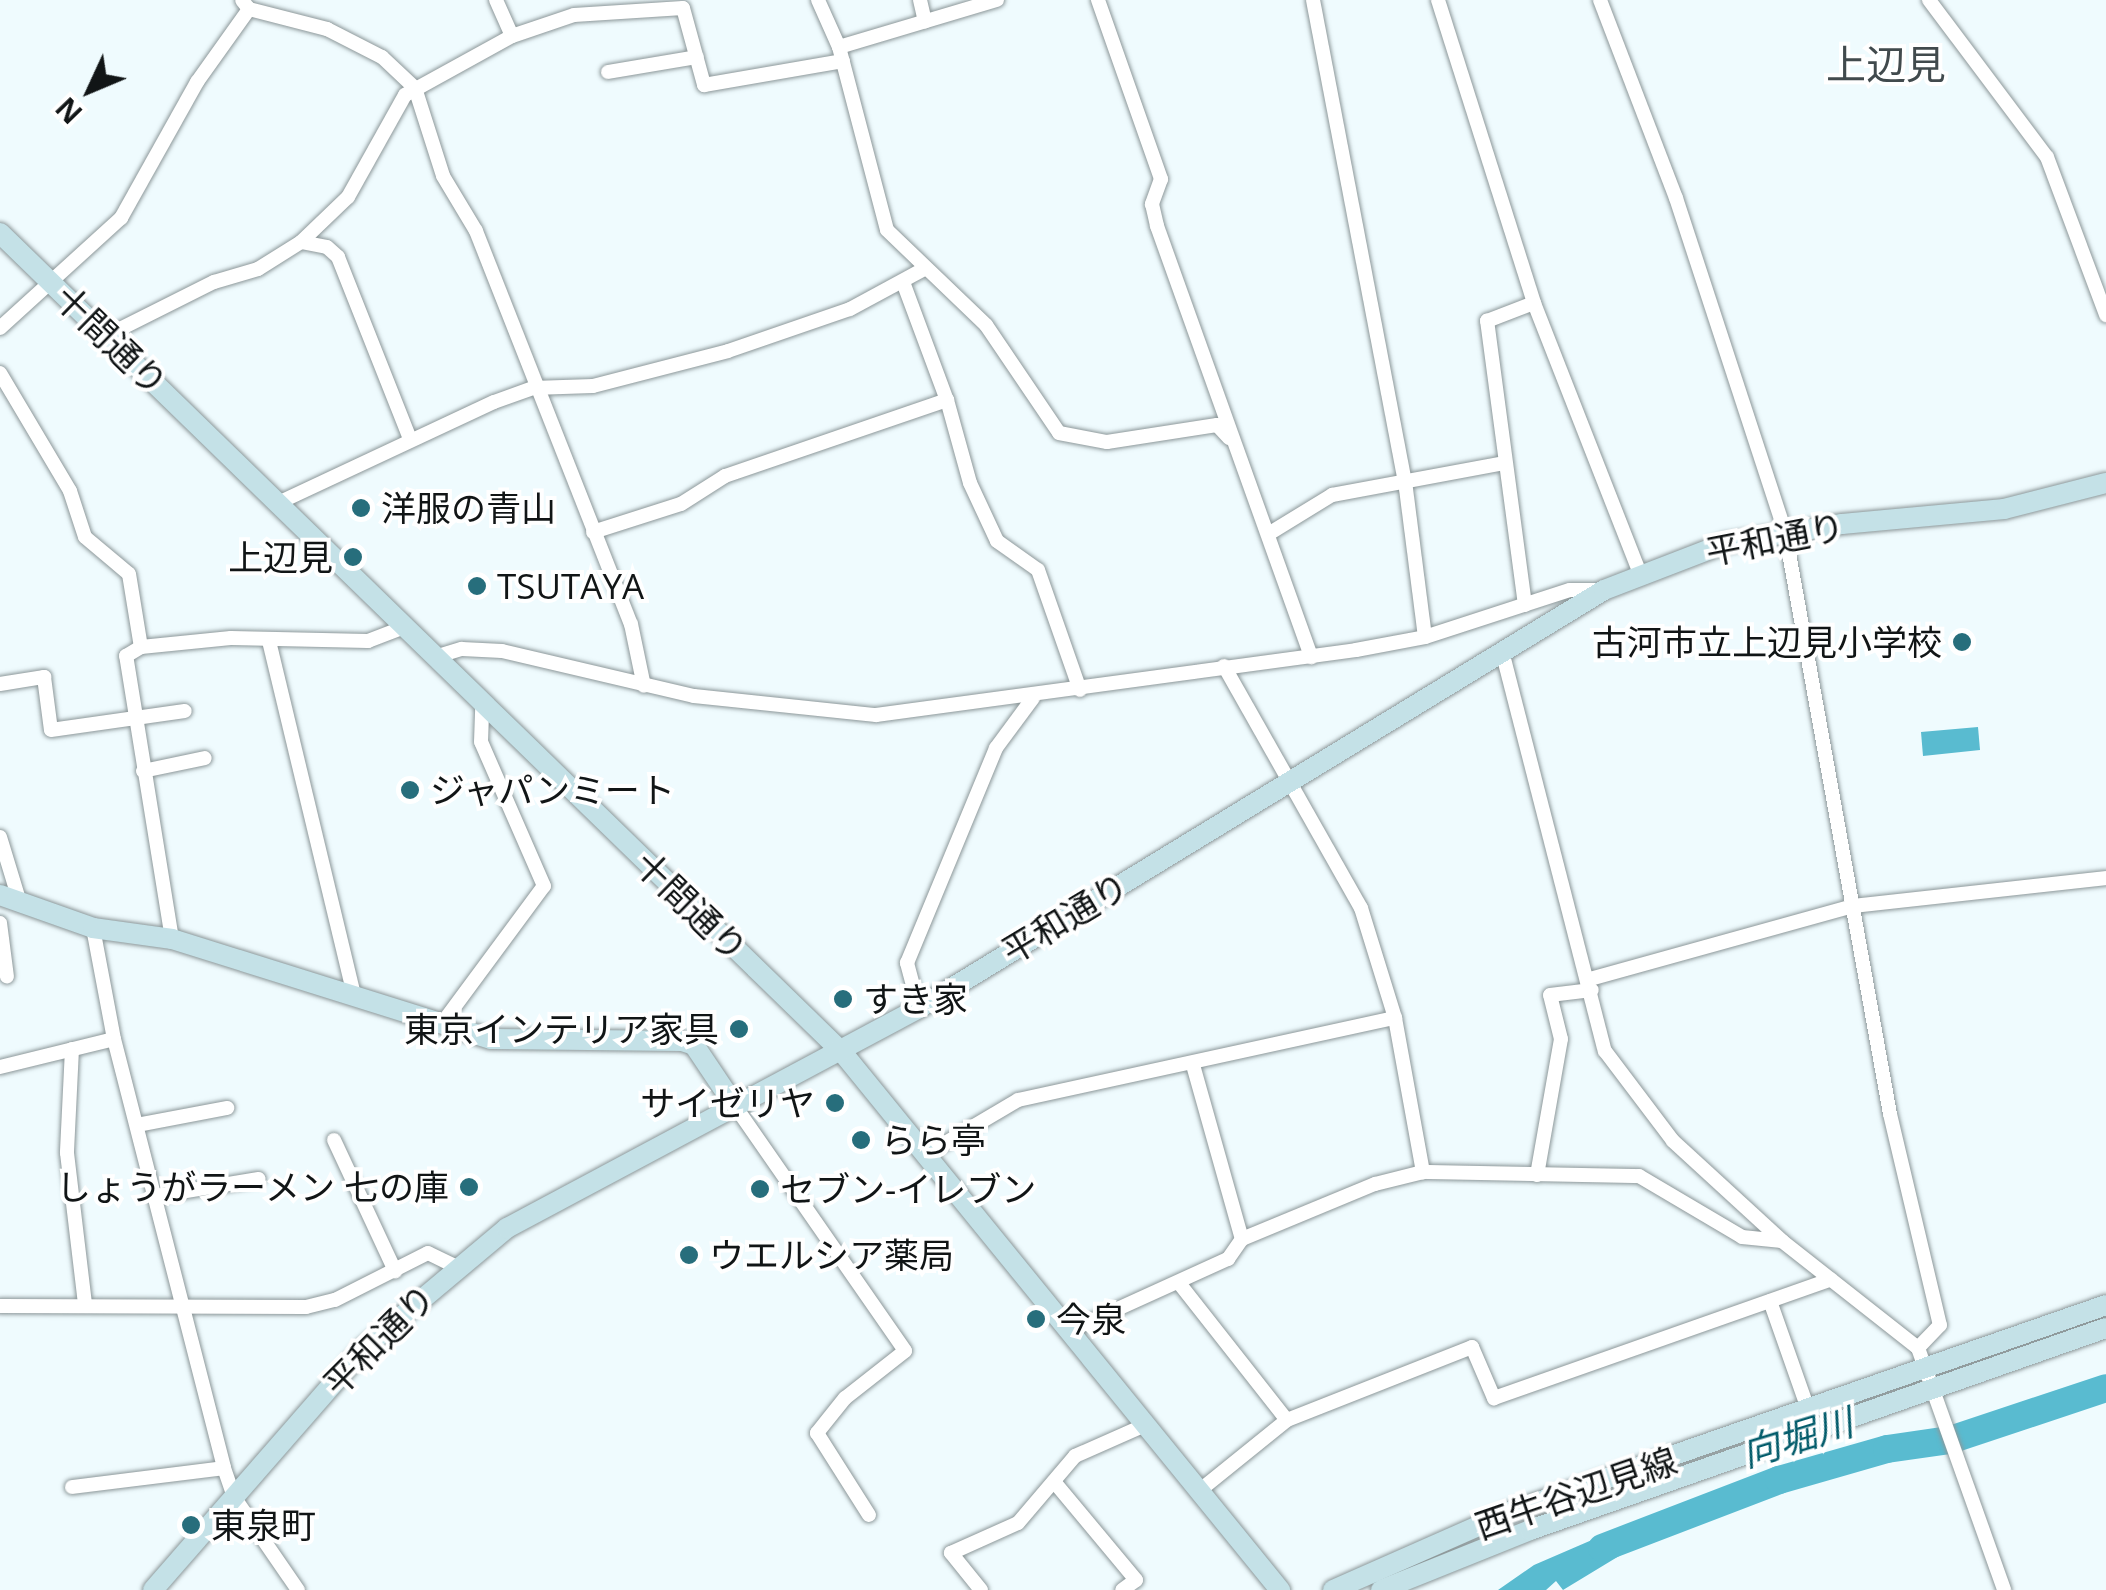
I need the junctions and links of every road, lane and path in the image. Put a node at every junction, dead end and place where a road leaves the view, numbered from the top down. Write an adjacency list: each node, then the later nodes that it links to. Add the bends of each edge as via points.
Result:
1 (496, 0): 12 (street)
2 (818, 0): 13 (street)
3 (920, 0): 11 (street)
4 (998, 0): 11 (street)
5 (1098, 0): 29 (street, via 1161,179 1152,204)
6 (1313, 0): 32 (street)
7 (1438, 0): 22 (street)
8 (1600, 0): 35 (street, via 1676,198)
9 (1929, 0): 23 (street, via 2047,157)
10 (246, 4): 16 (street, via 326,28 382,57); 20 (street, via 121,218)
11 (924, 21): 13 (street)
12 (512, 36): 14 (street, via 574,15 683,8); 16 (street)
13 (841, 54): 14 (street, via 704,85); 19 (street, via 882,219)
14 (696, 57): 15 (street)
15 (608, 72)
16 (415, 88): 18 (street, via 348,197); 27 (street, via 443,176 476,231)
17 (0, 233): 20 (street, 十間通り)
18 (301, 242): 25 (street, via 258,269 214,282); 30 (street, via 327,247 338,257)
19 (924, 269): 21 (street); 29 (street, via 986,325 1059,433 1106,442 1217,426)
20 (50, 282): 24 (street); 25 (street, 十間通り)
21 (903, 282): 27 (street, via 808,326 728,352 592,386); 28 (street)
22 (1534, 302): 31 (street, via 1487,321); 38 (street)
23 (2106, 315)
24 (0, 328)
25 (106, 336): 34 (street, 十間通り)
26 (0, 372): 44 (street, via 70,491 85,537 129,574)
27 (533, 388): 30 (street); 36 (street)
28 (947, 400): 36 (street, via 724,476 681,504); 51 (street, via 976,498 997,541 1038,570)
29 (1230, 438): 37 (street)
30 (410, 439): 34 (street)
31 (1505, 463): 32 (street); 40 (street)
32 (1405, 481): 37 (street, via 1332,495); 42 (street)
33 (2106, 483): 35 (street, 平和通り, via 2004,509)
34 (278, 503): 41 (street, 十間通り)
35 (1785, 531): 38 (street, 平和通り); 62 (street)
36 (593, 532): 50 (street, via 631,624)
37 (1270, 533): 47 (street)
38 (1640, 574): 39 (street, 平和通り)
39 (1604, 590): 40 (street, via 1570,590); 45 (street, 平和通り)
40 (1525, 605): 42 (street)
41 (404, 628): 43 (street, via 368,641); 46 (street, 十間通り)
42 (1425, 637): 47 (street)
43 (269, 641): 44 (street); 68 (street)
44 (141, 647): 55 (street, via 126,656)
45 (1502, 650): 58 (street, 平和通り); 67 (street)
46 (435, 657): 50 (street, via 462,649 502,651); 53 (street, 十間通り)
47 (1311, 657): 48 (street)
48 (1224, 666): 51 (street); 58 (street)
49 (0, 684): 55 (street, via 44,677 51,730)
50 (644, 686): 52 (street, via 876,715)
51 (1080, 690): 52 (street)
52 (1033, 698): 69 (street, via 996,748 908,963)
53 (482, 704): 71 (street, via 481,742 544,886); 74 (street, 十間通り)
54 (185, 711): 55 (street)
55 (135, 718): 57 (street)
56 (206, 758): 57 (street)
57 (142, 770): 65 (street)
58 (1288, 782): 69 (street, 平和通り); 70 (street, via 1361,908)
59 (0, 837): 61 (street)
60 (2106, 878): 62 (street)
61 (10, 899): 64 (street)
62 (1853, 906): 67 (street); 99 (street, via 1890,1114 1940,1325)
63 (0, 924): 66 (street)
64 (93, 928): 65 (street); 72 (street)
65 (172, 939): 68 (street)
66 (7, 978)
67 (1591, 984): 83 (street, via 1550,995 1561,1039); 87 (street, via 1614,1069 1673,1141)
68 (356, 998): 71 (street)
69 (918, 1008): 74 (street, 平和通り)
70 (1396, 1018): 75 (street); 82 (street)
71 (441, 1025): 77 (street, via 491,1039 682,1041 694,1045)
72 (114, 1039): 73 (street); 79 (street)
73 (72, 1050): 76 (street); 94 (street, via 68,1153)
74 (842, 1052): 77 (street, 平和通り); 81 (street, 十間通り)
75 (1193, 1065): 81 (street, via 1018,1100); 86 (street)
76 (0, 1067)
77 (734, 1106): 88 (street, 平和通り, via 572,1188); 109 (street, via 905,1351 845,1398 816,1433)
78 (228, 1108): 79 (street)
79 (137, 1125): 85 (street)
80 (334, 1140): 89 (street)
81 (926, 1155): 98 (street, 十間通り)
82 (1424, 1172): 83 (street); 86 (street, via 1376,1184)
83 (1537, 1175): 87 (street, via 1652,1179 1742,1238)
84 (259, 1180): 85 (street)
85 (156, 1196): 95 (street)
86 (1242, 1239): 91 (street, via 1228,1259)
87 (1782, 1241): 90 (street)
88 (455, 1266): 89 (street, via 428,1253); 108 (street, 平和通り, via 364,1348)
89 (395, 1271): 95 (street, via 322,1306)
90 (1831, 1280): 92 (street); 99 (street)
91 (1179, 1284): 98 (street); 102 (street)
92 (1770, 1300): 101 (street); 102 (street, via 1494,1398 1472,1347)
93 (2106, 1304): 100 (street, 西牛谷辺見線)
94 (85, 1305): 95 (street); 96 (street)
95 (183, 1305): 104 (street)
96 (0, 1306)
97 (2106, 1328): 100 (street, 西牛谷辺見線)
98 (1069, 1330): 103 (street, 十間通り)
99 (1918, 1348): 100 (street)
100 (1929, 1390): 101 (street, 西牛谷辺見線); 116 (street, 西牛谷辺見線); 117 (street)
101 (1810, 1412): 115 (street, 西牛谷辺見線, via 1510,1512)
102 (1288, 1420): 107 (street)
103 (1146, 1425): 105 (street, via 1074,1456); 107 (street, 十間通り)
104 (224, 1468): 106 (street); 108 (street)
105 (1056, 1484): 112 (street, via 1018,1523 951,1553); 113 (street, via 1136,1580)
106 (72, 1487)
107 (1199, 1491): 114 (street, 十間通り)
108 (234, 1497): 110 (street); 111 (street, 平和通り)
109 (869, 1516)
110 (292, 1587)
111 (154, 1590)
112 (981, 1590)
113 (1122, 1590)
114 (1280, 1590)
115 (1333, 1590)
116 (1381, 1590)
117 (2004, 1590)

